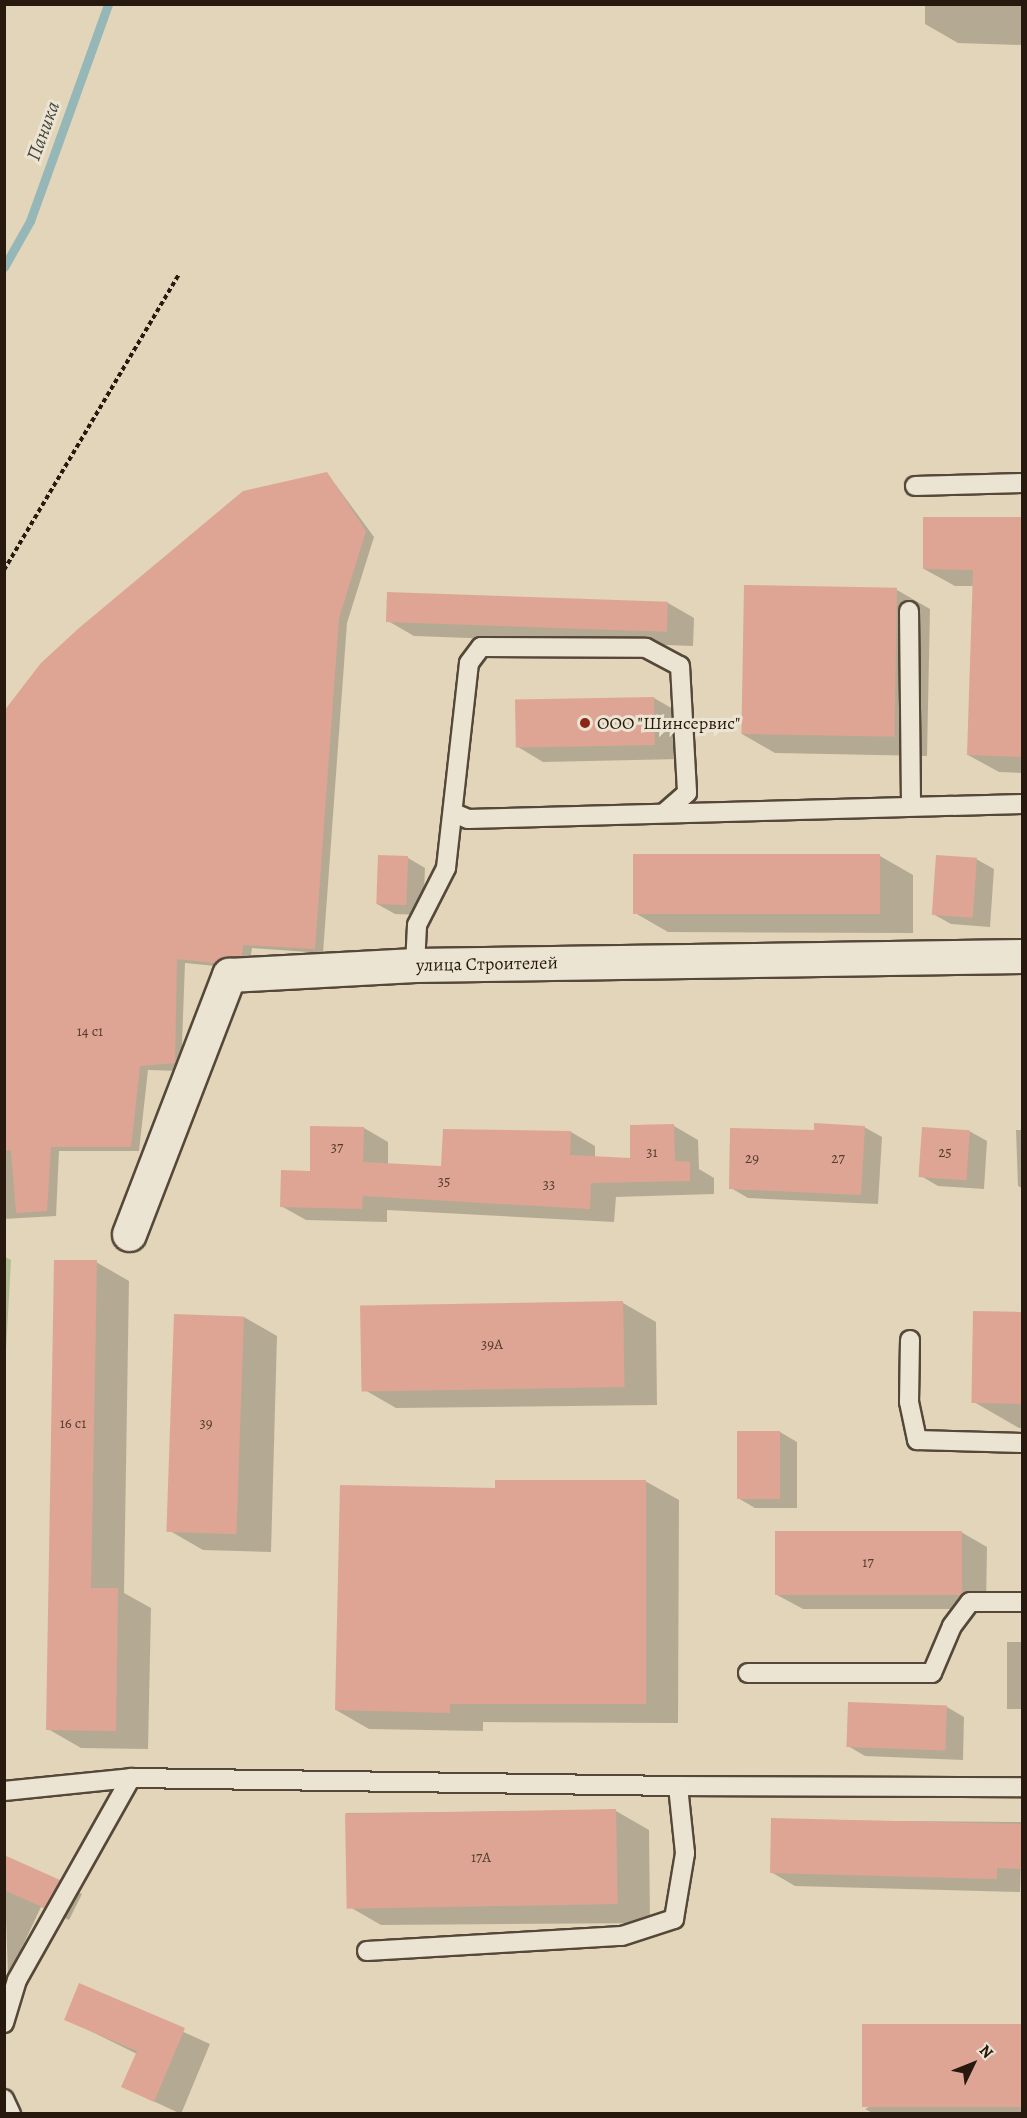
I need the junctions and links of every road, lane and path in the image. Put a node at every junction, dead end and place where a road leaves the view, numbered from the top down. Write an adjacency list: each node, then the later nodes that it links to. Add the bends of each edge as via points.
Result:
1 (179, 274): 4 (path)
2 (1023, 483): 3 (lane)
3 (915, 486)
4 (4, 570)
5 (909, 611): 7 (lane)
6 (1023, 804): 7 (lane)
7 (911, 806): 9 (lane)
8 (454, 813): 9 (lane, via 468,819); 9 (lane, via 469,663 481,647 646,648 680,666 687,794); 11 (lane, via 446,868 417,925)
9 (664, 813)
10 (1023, 956): 11 (street, улица Строителей)
11 (415, 965): 12 (street, улица Строителей, via 229,975)
12 (129, 1234)
13 (910, 1340): 14 (lane, via 909,1402 917,1440)
14 (1023, 1443)
15 (1023, 1602): 16 (lane, via 970,1602 952,1626 932,1672)
16 (748, 1673)
17 (132, 1778): 18 (lane); 20 (lane); 22 (lane, via 17,1980)
18 (678, 1786): 19 (lane); 21 (lane, via 685,1853 674,1919 622,1936)
19 (1023, 1787)
20 (4, 1791)
21 (367, 1952)
22 (4, 2023)
23 (4, 2099): 24 (lane)
24 (11, 2114)

